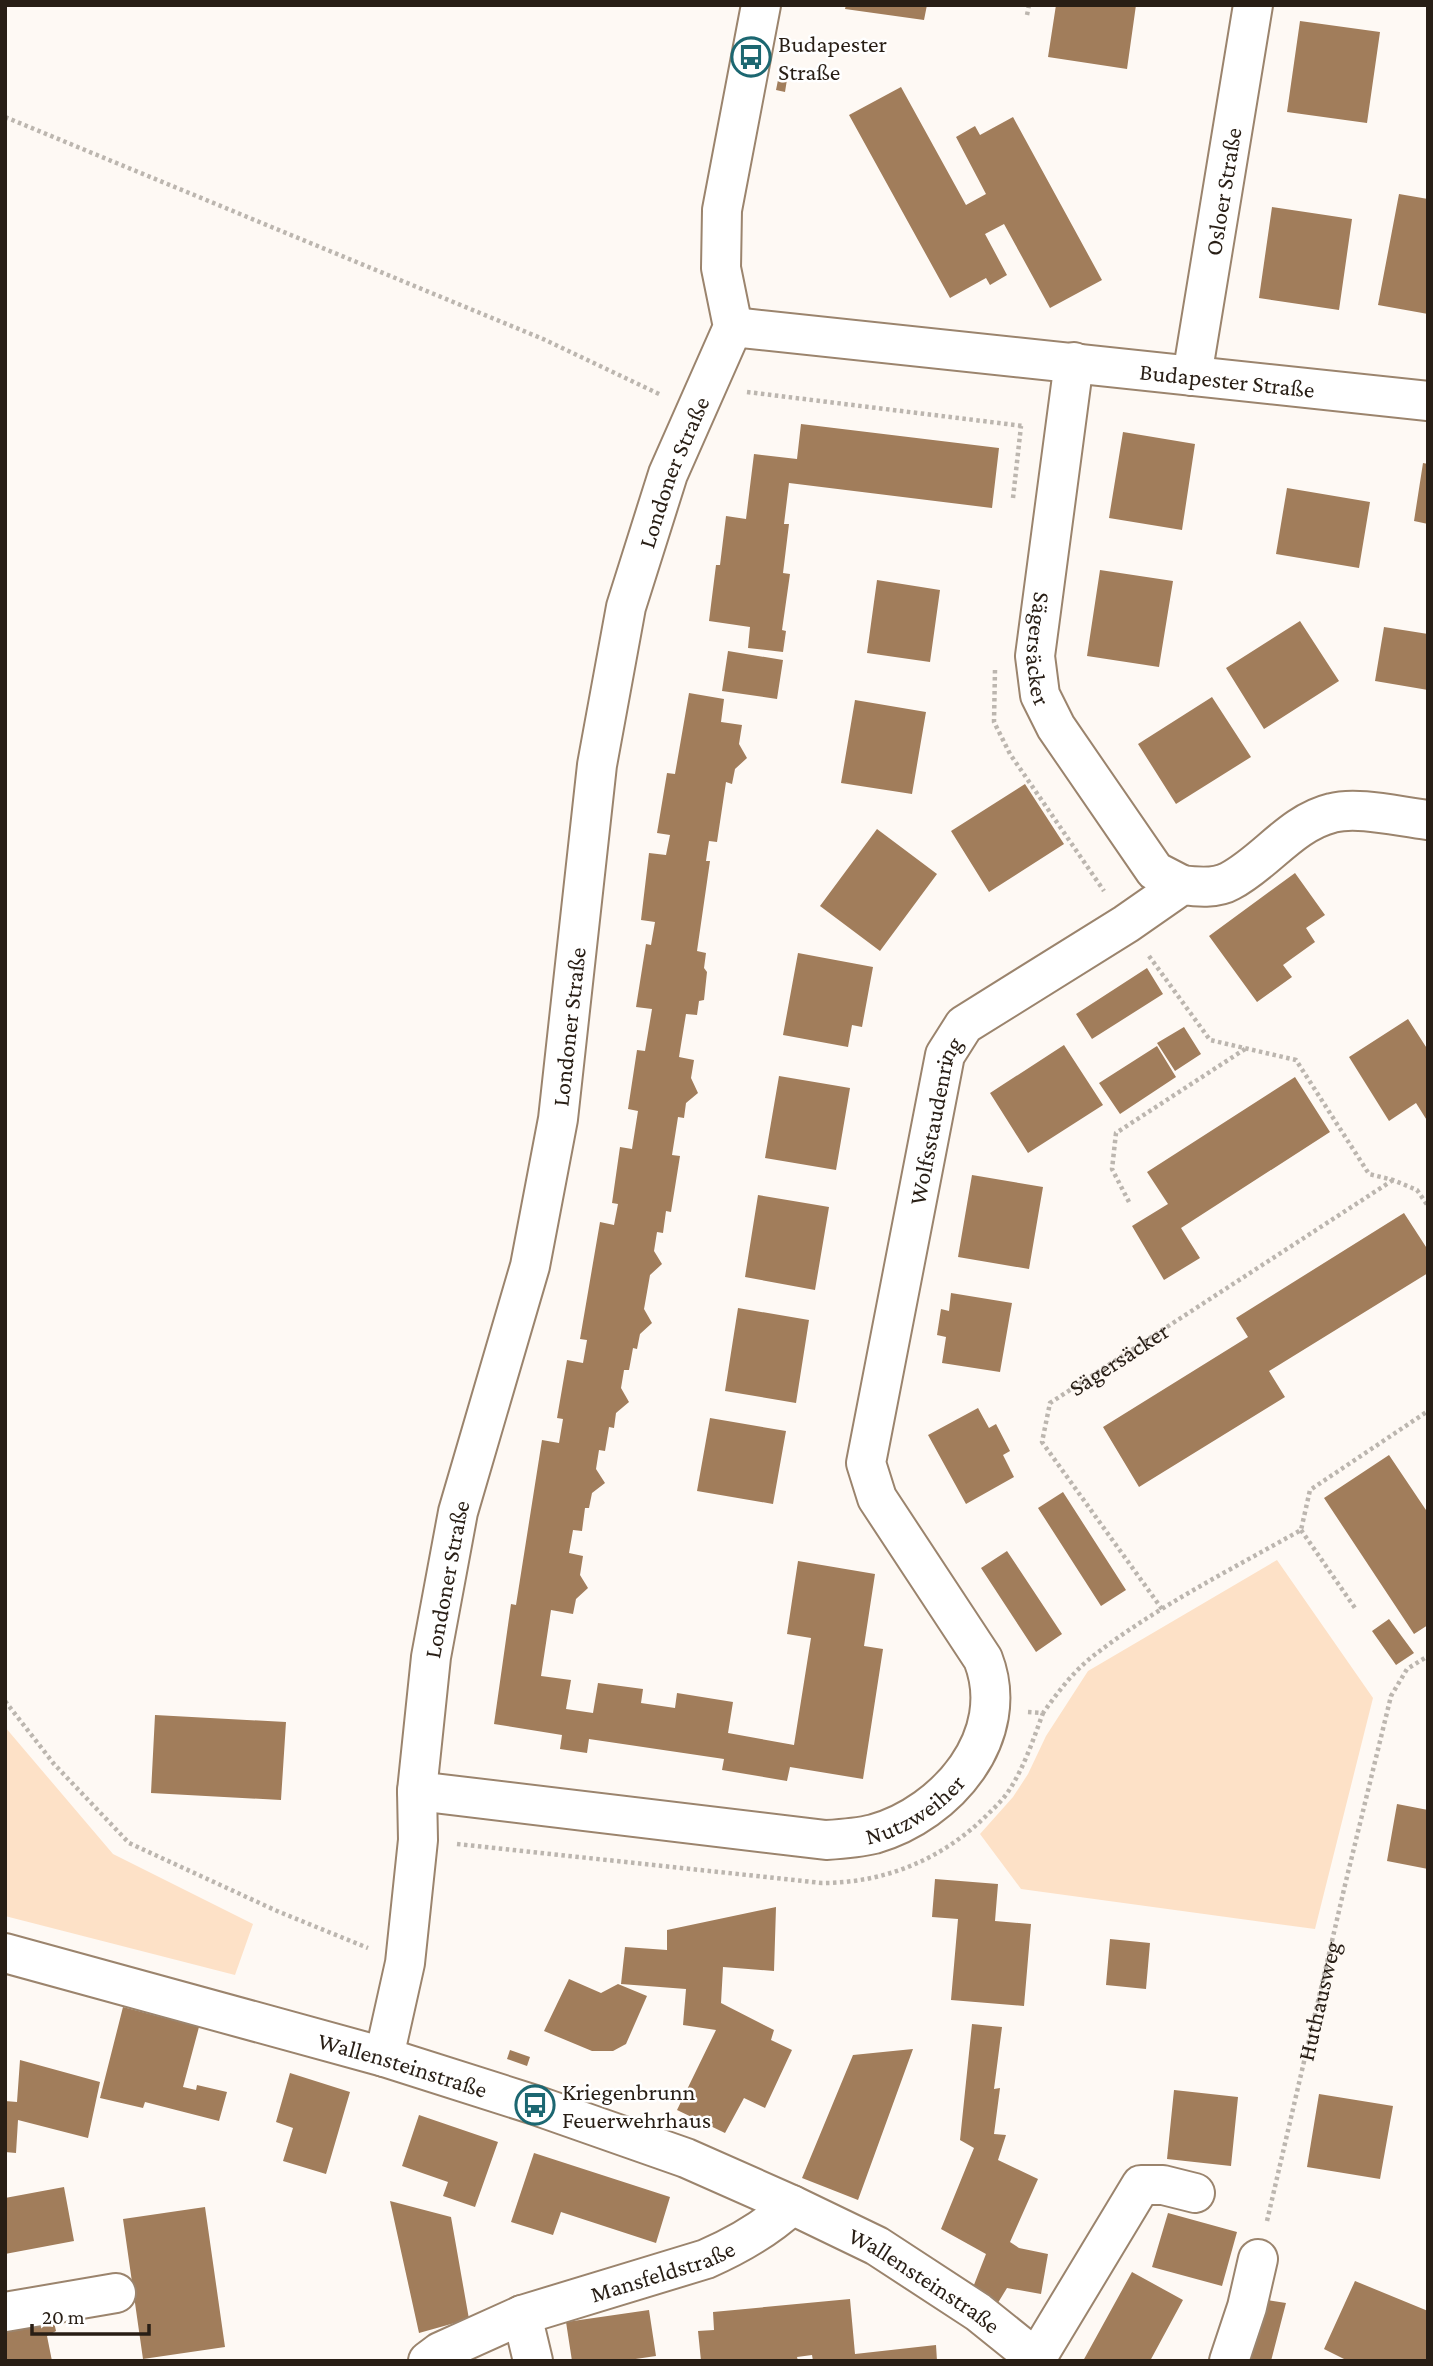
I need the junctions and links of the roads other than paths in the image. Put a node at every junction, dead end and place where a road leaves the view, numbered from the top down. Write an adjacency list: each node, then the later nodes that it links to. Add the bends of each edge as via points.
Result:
1 (761, 5): 3 (street, via 722,210 721,268)
2 (1253, 5): 5 (street, Osloer Straße)
3 (733, 327): 4 (street, Budapester Straße); 10 (street, Londoner Straße, via 668,474 626,607 597,765 558,1119 530,1266 458,1512 431,1657)
4 (1074, 362): 5 (street, Budapester Straße); 8 (street, Sägersäcker, via 1035,656 1040,695 1056,727 1155,871)
5 (1192, 376): 6 (street, Budapester Straße)
6 (1428, 401)
7 (1428, 820): 8 (street, via 1334,812 1312,819 1228,882)
8 (1182, 885): 9 (street, Wolfsstaudenring, via 964,1025 945,1055 866,1463 877,1498 983,1659 992,1688)
9 (992, 1707): 10 (street, Nutzweiher, via 980,1748 939,1797 901,1822 850,1839 826,1840)
10 (417, 1791): 12 (street, Londoner Straße, via 418,1840 405,1963)
11 (5, 1953): 12 (street, Wallensteinstraße)
12 (384, 2057): 14 (street, Wallensteinstraße, via 686,2158)
13 (1195, 2193): 19 (street, via 1142,2185)
14 (792, 2205): 18 (street, Mansfeldstraße, via 770,2225 706,2259); 19 (street, Wallensteinstraße, via 877,2246 978,2312)
15 (1258, 2259): 22 (street)
16 (116, 2293): 17 (street)
17 (5, 2312)
18 (522, 2315): 20 (street, Mansfeldstraße); 21 (street)
19 (1037, 2360)
20 (428, 2361)
21 (533, 2361)
22 (1229, 2361)

